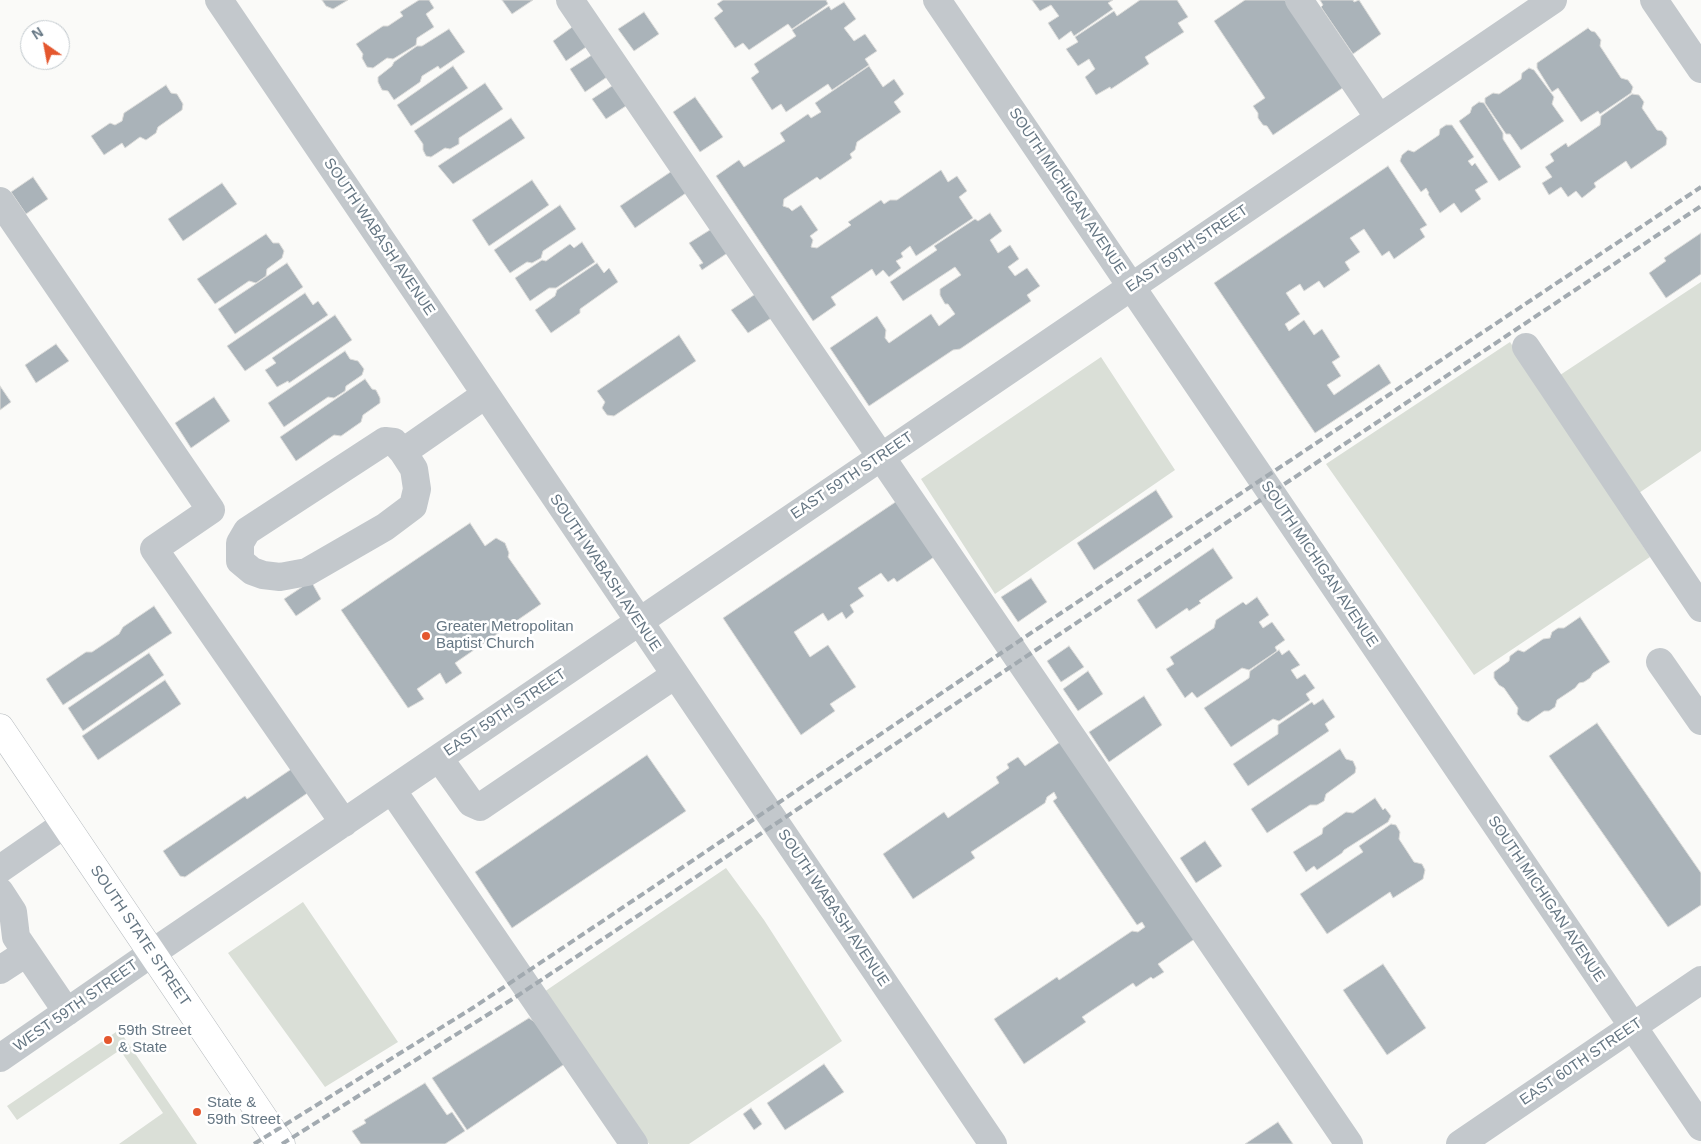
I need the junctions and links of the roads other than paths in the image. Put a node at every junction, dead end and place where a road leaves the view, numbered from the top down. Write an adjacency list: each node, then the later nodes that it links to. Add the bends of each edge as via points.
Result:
1 (219, 0): 12 (street, SOUTH WABASH AVENUE)
2 (570, 0): 14 (street)
3 (937, 0): 10 (street, SOUTH MICHIGAN AVENUE)
4 (1299, 0): 8 (street)
5 (1553, 0): 8 (street, EAST 59TH STREET)
6 (1654, 0): 7 (street)
7 (1701, 69)
8 (1380, 118): 10 (street, EAST 59TH STREET)
9 (0, 200): 23 (street, via 211,510 154,549)
10 (1131, 287): 14 (street, EAST 59TH STREET); 32 (street, SOUTH MICHIGAN AVENUE)
11 (1526, 348): 15 (street)
12 (485, 395): 13 (street); 16 (street, SOUTH WABASH AVENUE)
13 (403, 452): 13 (street, via 394,442 385,441 247,530 240,543 240,561 252,571 280,577 307,572 385,527 413,506 417,489 414,469)
14 (880, 457): 16 (street, EAST 59TH STREET); 38 (street)
15 (1701, 608)
16 (638, 622): 18 (street, SOUTH WABASH AVENUE); 21 (street, EAST 59TH STREET)
17 (1660, 662): 19 (street)
18 (674, 675): 21 (street, via 480,807 471,803); 37 (street, SOUTH WABASH AVENUE)
19 (1701, 721)
20 (0, 728): 24 (main road, SOUTH STATE STREET)
21 (439, 758): 22 (street, EAST 59TH STREET)
22 (392, 790): 23 (street, EAST 59TH STREET); 36 (street)
23 (344, 822): 28 (street, EAST 59TH STREET)
24 (65, 824): 25 (street); 28 (main road, SOUTH STATE STREET)
25 (0, 869)
26 (0, 892): 27 (street, via 13,912 16,937)
27 (26, 953): 29 (street); 31 (street)
28 (152, 953): 31 (street, WEST 59TH STREET); 35 (main road, SOUTH STATE STREET)
29 (0, 970)
30 (1701, 980): 32 (street, EAST 60TH STREET)
31 (68, 1012): 33 (street, WEST 59TH STREET)
32 (1633, 1026): 34 (street, SOUTH MICHIGAN AVENUE); 39 (street, EAST 60TH STREET)
33 (0, 1058)
34 (1701, 1127)
35 (280, 1144)
36 (634, 1144)
37 (993, 1144)
38 (1349, 1144)
39 (1460, 1144)

